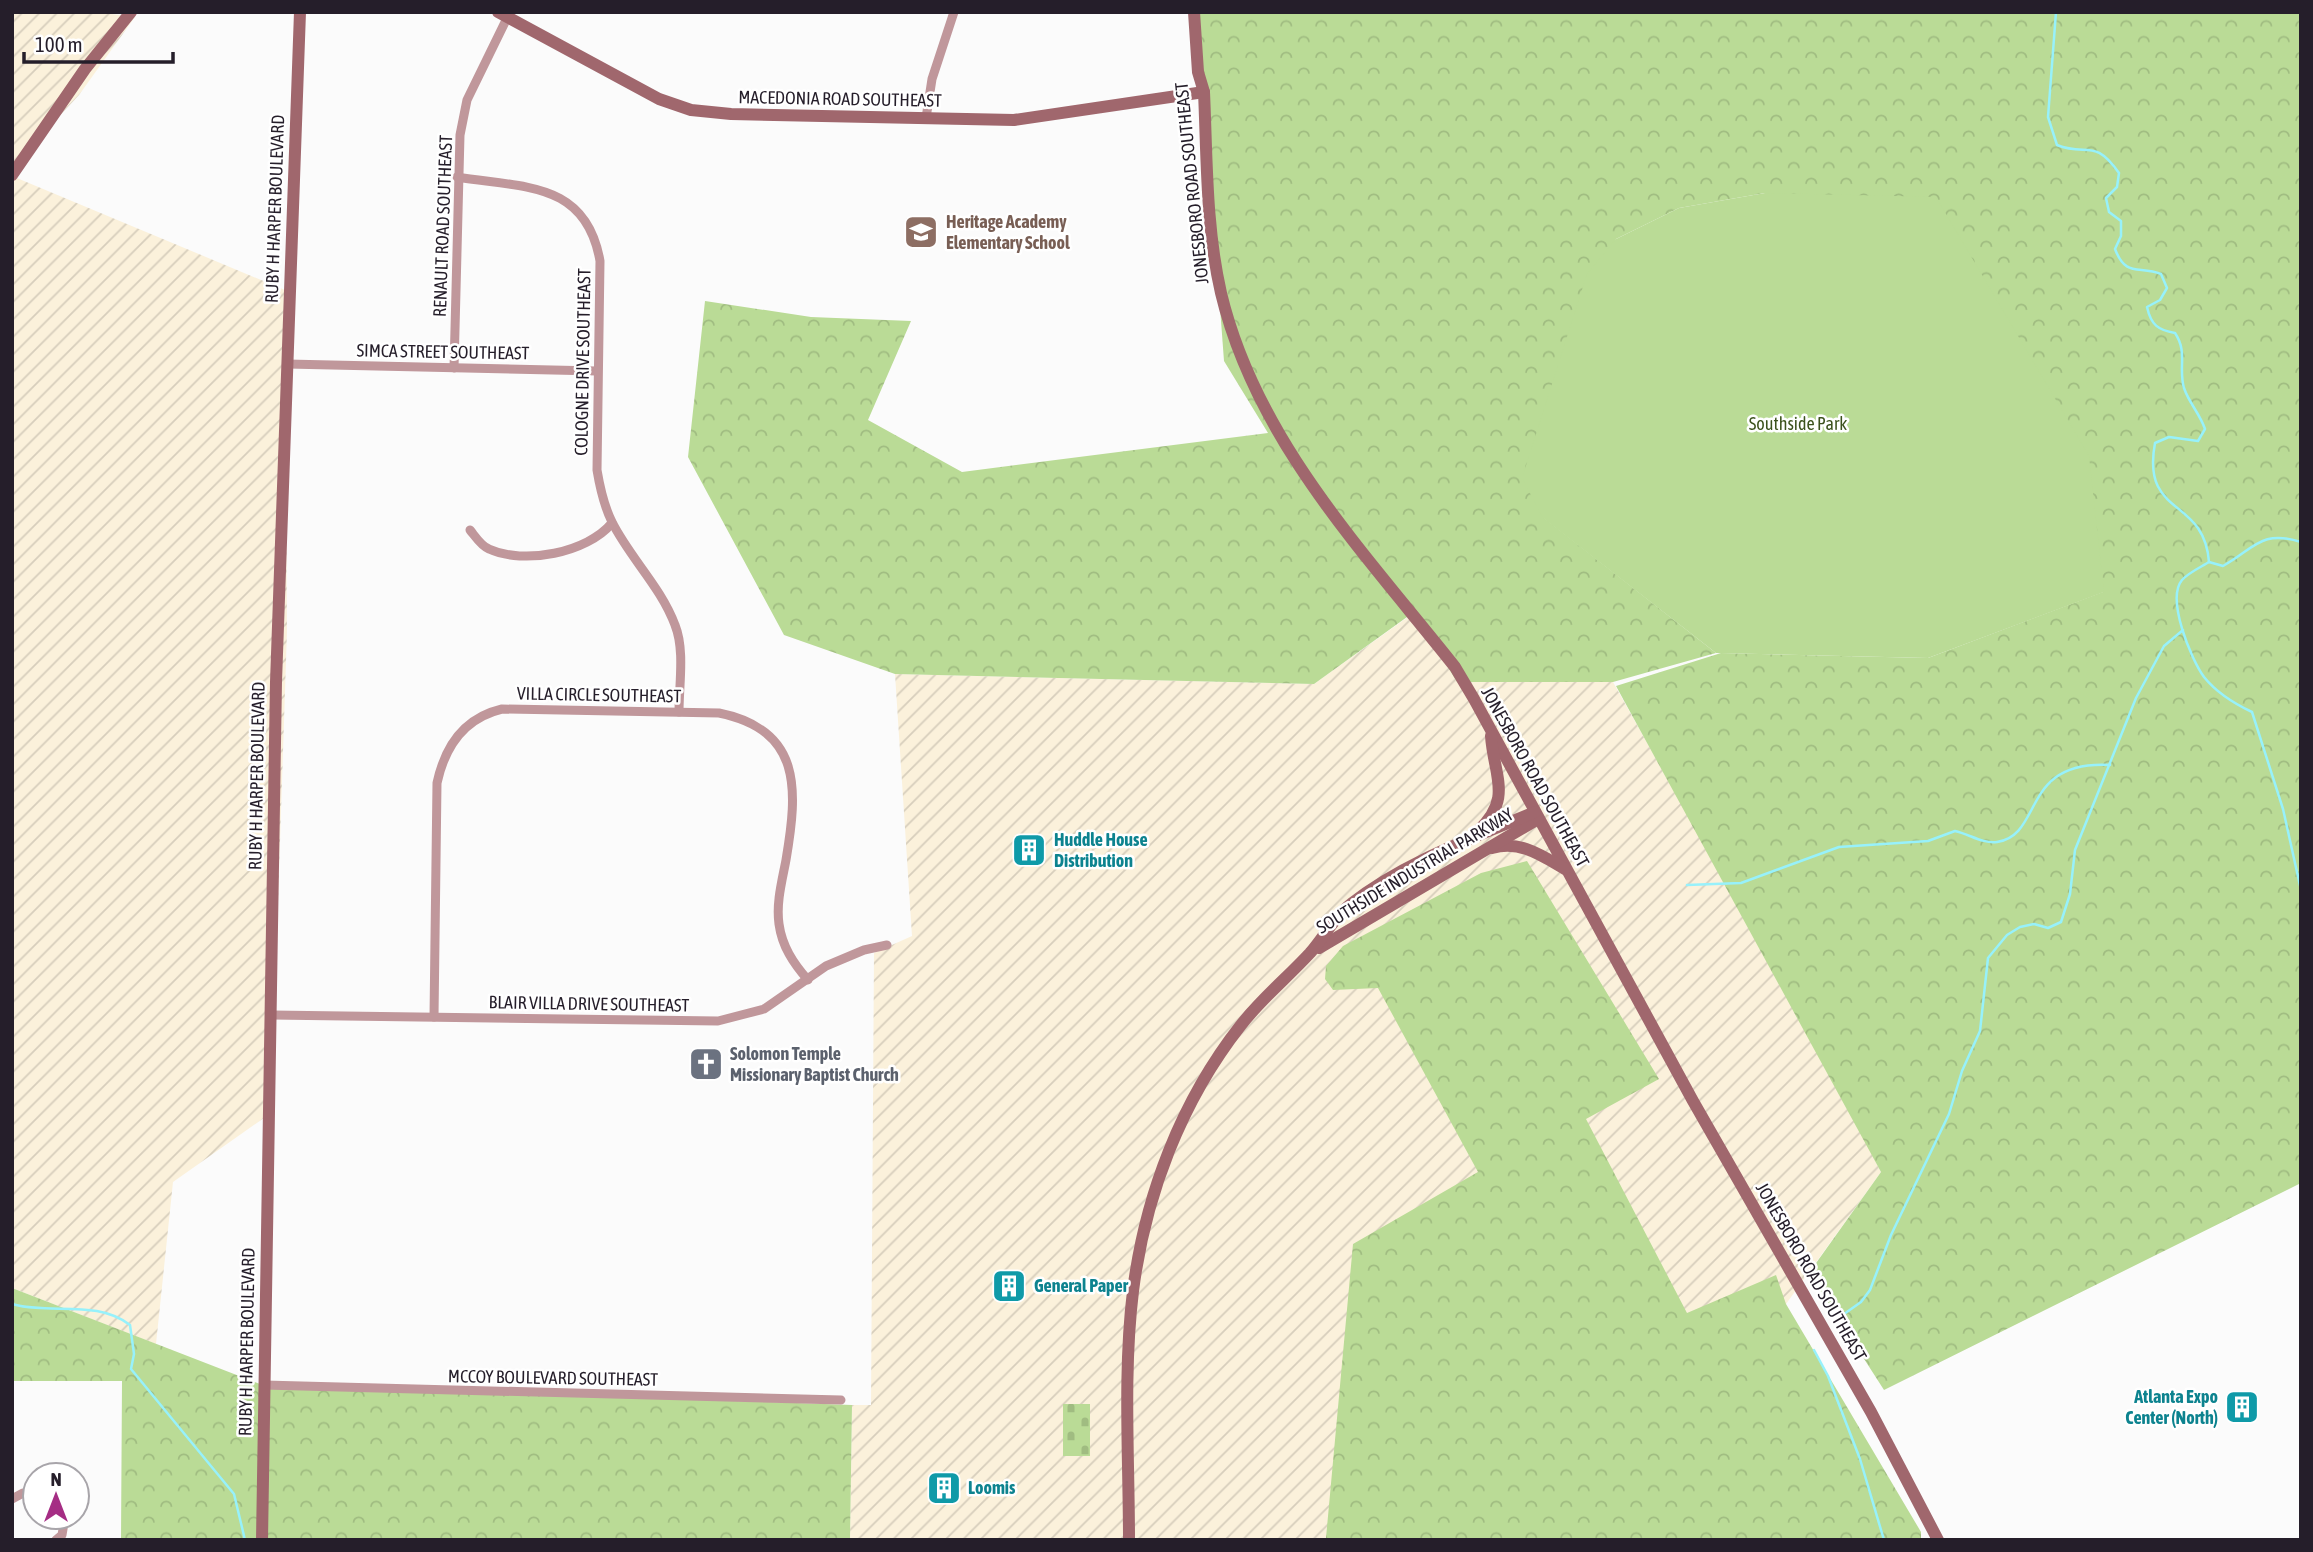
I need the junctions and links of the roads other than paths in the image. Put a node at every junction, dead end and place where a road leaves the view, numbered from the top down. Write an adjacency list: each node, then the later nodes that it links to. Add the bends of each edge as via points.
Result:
1 (131, 12): 8 (street, via 85,69)
2 (300, 12): 10 (street, RUBY H HARPER BOULEVARD)
3 (954, 12): 7 (street, via 932,79)
4 (1194, 12): 6 (street, JONESBORO ROAD SOUTHEAST)
5 (505, 14): 7 (street, MACEDONIA ROAD SOUTHEAST, via 659,99 691,110); 9 (street, RENAULT ROAD SOUTHEAST, via 467,100)
6 (1204, 92): 7 (street, MACEDONIA ROAD SOUTHEAST, via 1030,119); 16 (street, JONESBORO ROAD SOUTHEAST, via 1214,257 1231,332 1248,375 1313,489 1455,667)
7 (926, 118)
8 (12, 175)
9 (457, 177): 11 (street, RENAULT ROAD SOUTHEAST); 12 (street, COLOGNE DRIVE SOUTHEAST, via 547,192 585,217 600,261)
10 (287, 364): 11 (street, SIMCA STREET SOUTHEAST); 26 (street, RUBY H HARPER BOULEVARD)
11 (454, 368): 12 (street, SIMCA STREET SOUTHEAST)
12 (597, 371): 13 (street, COLOGNE DRIVE SOUTHEAST, via 597,470)
13 (612, 523): 14 (street, via 578,548 548,554 503,554 486,548); 15 (street, COLOGNE DRIVE SOUTHEAST, via 675,624 680,663)
14 (470, 530)
15 (678, 712): 25 (street, VILLA CIRCLE SOUTHEAST, via 744,718 773,736 784,753 792,778 792,799 779,922 788,954); 27 (street, VILLA CIRCLE SOUTHEAST, via 502,709 477,718 454,738 442,759 437,783)
16 (1491, 732): 17 (street, JONESBORO ROAD SOUTHEAST); 18 (street, via 1499,804 1493,817)
17 (1536, 815): 18 (street, SOUTHSIDE INDUSTRIAL PARKWAY); 19 (street, SOUTHSIDE INDUSTRIAL PARKWAY); 21 (street, JONESBORO ROAD SOUTHEAST)
18 (1473, 835): 20 (street, SOUTHSIDE INDUSTRIAL PARKWAY)
19 (1481, 851): 21 (street, via 1504,844 1526,847); 22 (street, SOUTHSIDE INDUSTRIAL PARKWAY)
20 (1429, 858): 22 (street); 24 (street, SOUTHSIDE INDUSTRIAL PARKWAY, via 1349,905)
21 (1565, 869): 32 (street, JONESBORO ROAD SOUTHEAST, via 1871,1412)
22 (1438, 876): 24 (street, SOUTHSIDE INDUSTRIAL PARKWAY)
23 (887, 945): 25 (street, BLAIR VILLA DRIVE SOUTHEAST, via 842,958)
24 (1310, 953): 31 (street, SOUTHSIDE INDUSTRIAL PARKWAY, via 1261,1001 1209,1071 1183,1119 1151,1204 1135,1282 1130,1339)
25 (808, 980): 27 (street, BLAIR VILLA DRIVE SOUTHEAST, via 764,1009 718,1021)
26 (271, 1015): 27 (street, BLAIR VILLA DRIVE SOUTHEAST); 28 (street, RUBY H HARPER BOULEVARD)
27 (434, 1017)
28 (264, 1385): 29 (street, MCCOY BOULEVARD SOUTHEAST); 30 (street, RUBY H HARPER BOULEVARD)
29 (841, 1400)
30 (263, 1540)
31 (1129, 1540)
32 (1938, 1540)

